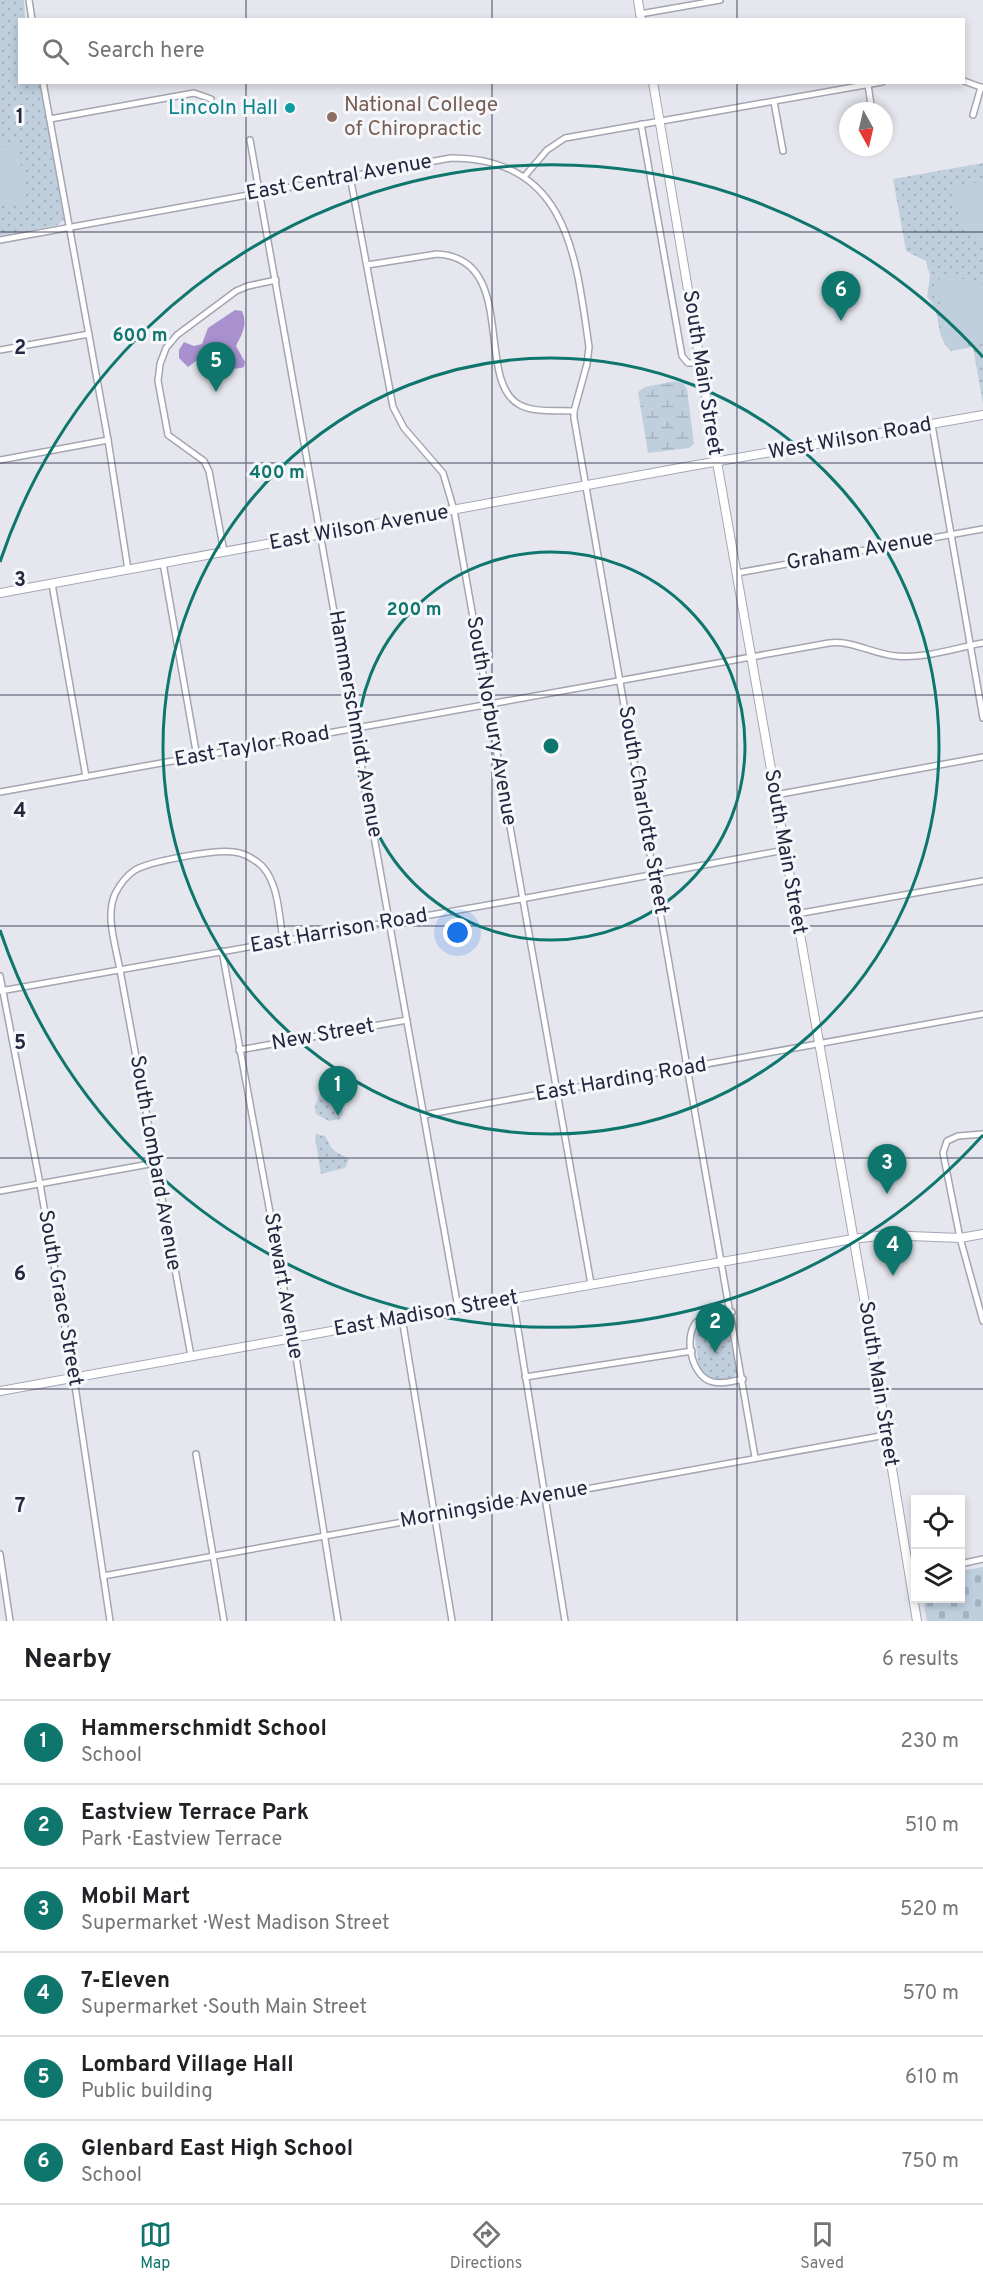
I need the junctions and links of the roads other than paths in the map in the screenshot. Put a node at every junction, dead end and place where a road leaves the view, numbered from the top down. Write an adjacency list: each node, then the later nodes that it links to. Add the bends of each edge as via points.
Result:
1 (29, 0): 5 (street)
2 (638, 0): 4 (street)
3 (720, 0): 4 (street)
4 (641, 17)
5 (32, 18)
6 (965, 82): 11 (street)
7 (43, 84): 16 (street)
8 (653, 84): 17 (street, South Main Street)
9 (873, 84): 10 (street)
10 (868, 85): 13 (street); 14 (street)
11 (982, 87): 15 (street)
12 (212, 99): 16 (street, via 194,93)
13 (774, 102): 17 (street); 20 (street)
14 (871, 102)
15 (973, 115)
16 (50, 119): 24 (street)
17 (660, 121): 18 (street); 30 (street, South Main Street)
18 (641, 124): 22 (street, via 565,138 546,150); 30 (street, via 682,356 688,363)
19 (250, 140): 23 (street, Hammerschmidt Avenue)
20 (783, 151)
21 (350, 176): 22 (street, East Central Avenue, via 467,158 490,162); 23 (street, East Central Avenue); 26 (street, South Norbury Avenue)
22 (525, 177): 31 (street, South Charlotte Street, via 557,213 573,254 589,352)
23 (260, 193): 24 (street, East Central Avenue); 27 (street, Hammerschmidt Avenue)
24 (69, 228): 25 (street, East Central Avenue); 28 (street)
25 (0, 240)
26 (367, 265): 31 (street, via 437,254 466,263 485,290 507,394 527,408); 38 (street, South Norbury Avenue, via 393,407 404,428 443,473)
27 (276, 280): 40 (street, Hammerschmidt Avenue); 42 (street, via 244,287 220,302 177,335 160,364 158,381 168,435 204,461 209,471)
28 (89, 334): 29 (street); 34 (street)
29 (0, 350)
30 (701, 363): 36 (street, South Main Street)
31 (574, 411): 37 (street, South Charlotte Street)
32 (983, 416): 33 (street, West Wilson Road)
33 (932, 424): 36 (street, West Wilson Road); 41 (street)
34 (108, 440): 35 (street); 44 (street)
35 (0, 460)
36 (717, 462): 37 (street, East Wilson Avenue); 45 (street, South Main Street)
37 (586, 486): 38 (street, East Wilson Avenue); 51 (street, South Charlotte Street)
38 (454, 510): 40 (street, East Wilson Avenue); 52 (street, South Norbury Avenue)
39 (983, 529): 41 (street, Graham Avenue)
40 (321, 534): 42 (street, East Wilson Avenue); 54 (street, Hammerschmidt Avenue)
41 (951, 535): 45 (street, Graham Avenue); 49 (street)
42 (224, 552): 43 (street, East Wilson Avenue)
43 (163, 563): 44 (street, East Wilson Avenue); 55 (street)
44 (128, 570): 46 (street, East Wilson Avenue)
45 (737, 573): 50 (street, South Main Street)
46 (52, 584): 47 (street, East Wilson Avenue); 57 (street)
47 (0, 593)
48 (983, 643): 49 (street, East Taylor Road)
49 (970, 646): 50 (street, East Taylor Road, via 905,657 835,642); 53 (street)
50 (751, 657): 51 (street, East Taylor Road); 59 (street, South Main Street)
51 (620, 680): 52 (street, East Taylor Road); 61 (street, South Charlotte Street)
52 (488, 705): 54 (street, East Taylor Road); 63 (street, South Norbury Avenue)
53 (983, 718)
54 (355, 729): 55 (street, East Taylor Road); 65 (street, Hammerschmidt Avenue)
55 (197, 757): 57 (street, East Taylor Road)
56 (983, 757): 59 (street)
57 (86, 777): 58 (street, East Taylor Road)
58 (0, 792)
59 (775, 795): 60 (street, South Main Street)
60 (785, 850): 61 (street, East Harrison Road); 64 (street, South Main Street)
61 (654, 874): 63 (street, East Harrison Road); 75 (street, South Charlotte Street)
62 (983, 881): 64 (street)
63 (522, 899): 65 (street, East Harrison Road); 76 (street, South Norbury Avenue)
64 (796, 914): 73 (street, South Main Street)
65 (390, 921): 66 (street, East Harrison Road); 72 (street, Hammerschmidt Avenue)
66 (283, 940): 67 (street, East Harrison Road); 68 (street, South Lombard Avenue, via 272,884 254,860 240,853 219,851 151,863 130,873 113,898 111,918)
67 (222, 951): 68 (street, East Harrison Road); 74 (street, Stewart Avenue)
68 (120, 970): 70 (street, East Harrison Road); 79 (street, South Lombard Avenue)
69 (0, 976): 70 (street, South Grace Street)
70 (1, 990): 80 (street, South Grace Street)
71 (983, 1014): 73 (street, East Harding Road)
72 (407, 1020): 74 (street, New Street); 77 (street, Hammerschmidt Avenue)
73 (818, 1044): 75 (street, East Harding Road); 84 (street, South Main Street)
74 (239, 1050): 92 (street, Stewart Avenue)
75 (688, 1068): 76 (street, East Harding Road); 85 (street, South Charlotte Street)
76 (556, 1092): 77 (street, East Harding Road); 86 (street, South Norbury Avenue)
77 (424, 1115): 88 (street, Hammerschmidt Avenue)
78 (983, 1134): 83 (street, via 947,1141 943,1153)
79 (155, 1163): 80 (street); 94 (street, South Lombard Avenue)
80 (40, 1184): 81 (street); 96 (street, South Grace Street)
81 (0, 1191)
82 (983, 1234): 83 (street, East Madison Street)
83 (960, 1238): 84 (street, East Madison Street, via 885,1235); 91 (street)
84 (853, 1239): 85 (street, East Madison Street); 99 (street, South Main Street)
85 (722, 1261): 86 (street, East Madison Street); 89 (street, South Charlotte Street)
86 (591, 1284): 87 (street, East Madison Street)
87 (513, 1298): 88 (street, East Madison Street); 95 (street)
88 (458, 1308): 90 (street, East Madison Street)
89 (732, 1312): 93 (street, via 702,1318 695,1324 691,1332); 97 (street, South Charlotte Street)
90 (402, 1318): 92 (street, East Madison Street); 103 (street)
91 (983, 1321)
92 (293, 1338): 94 (street, East Madison Street); 104 (street, Stewart Avenue)
93 (692, 1351): 95 (street); 97 (street, via 696,1368 709,1381)
94 (191, 1356): 96 (street, East Madison Street)
95 (525, 1377): 102 (street)
96 (74, 1378): 98 (street, East Madison Street); 110 (street, South Grace Street)
97 (743, 1379): 101 (street, South Charlotte Street)
98 (0, 1391)
99 (886, 1435): 101 (street, Morningside Avenue); 109 (street, South Main Street)
100 (196, 1454): 106 (street)
101 (755, 1457): 102 (street, Morningside Avenue)
102 (544, 1496): 103 (street, Morningside Avenue); 117 (street)
103 (434, 1516): 104 (street, Morningside Avenue); 116 (street)
104 (325, 1536): 106 (street, Morningside Avenue); 115 (street, Stewart Avenue)
105 (0, 1554): 112 (street)
106 (214, 1555): 110 (street, Morningside Avenue); 114 (street)
107 (983, 1559): 108 (street)
108 (965, 1563)
109 (911, 1567)
110 (103, 1576): 113 (street, South Grace Street)
111 (915, 1603): 118 (street, South Main Street)
112 (10, 1621)
113 (110, 1621)
114 (224, 1621)
115 (338, 1621)
116 (452, 1621)
117 (565, 1621)
118 (916, 1621)

